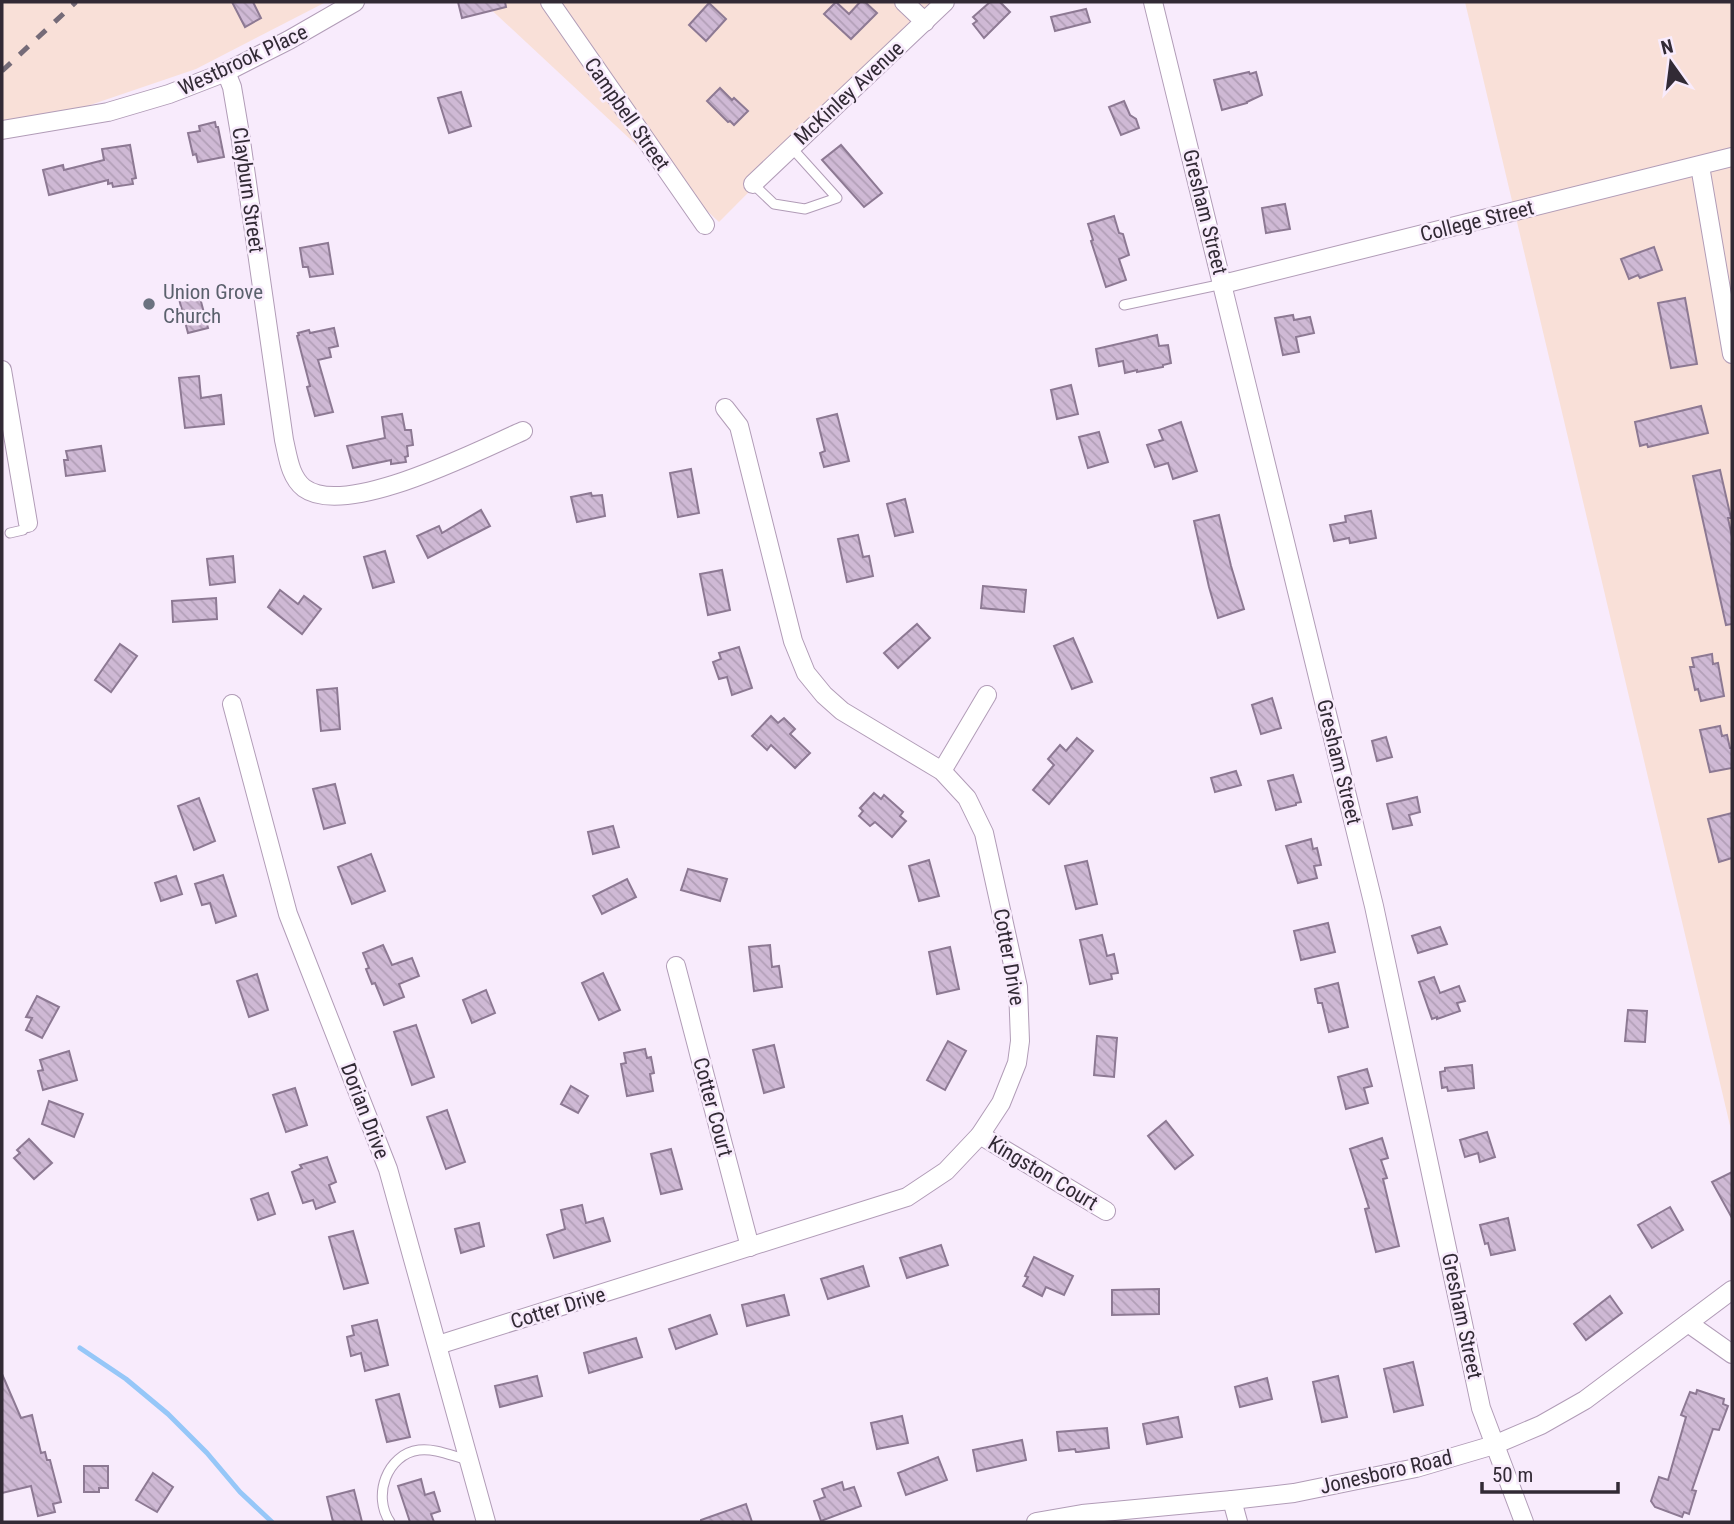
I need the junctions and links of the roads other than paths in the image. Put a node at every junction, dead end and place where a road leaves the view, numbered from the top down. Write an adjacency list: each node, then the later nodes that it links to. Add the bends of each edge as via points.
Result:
1 (355, 2): 7 (street, Westbrook Place)
2 (550, 2): 13 (street, Campbell Street)
3 (904, 2): 6 (street)
4 (945, 2): 6 (street, McKinley Avenue)
5 (1153, 2): 14 (street, Gresham Street)
6 (925, 22): 9 (street, McKinley Avenue)
7 (226, 72): 8 (street, Westbrook Place, via 108,112); 20 (street, Clayburn Street, via 240,134 284,440 292,472 302,487 329,496 364,494 403,483)
8 (2, 130)
9 (791, 147): 12 (street, McKinley Avenue); 12 (lane, via 837,198 805,209 774,204)
10 (1732, 157): 11 (street, College Street)
11 (1700, 166): 14 (street, College Street); 16 (street)
12 (753, 184)
13 (705, 225)
14 (1223, 284): 15 (lane); 34 (street, Gresham Street, via 1371,893 1481,1408)
15 (1124, 305)
16 (1732, 354)
17 (2, 370): 18 (street)
18 (5, 404): 21 (street)
19 (725, 408): 25 (street, Cotter Drive, via 739,426 793,641 807,673 842,711)
20 (523, 431)
21 (28, 523): 22 (lane, via 23,530)
22 (10, 533)
23 (987, 695): 25 (street)
24 (232, 704): 32 (street, Dorian Drive, via 288,914 388,1168)
25 (942, 771): 27 (street, Cotter Drive, via 967,798 984,832 1018,987 1017,1063 1001,1104)
26 (676, 966): 29 (street, Cotter Court)
27 (980, 1136): 28 (street, Kingston Court); 29 (street, Cotter Drive, via 946,1171 907,1197)
28 (1106, 1211)
29 (750, 1247): 32 (street, Cotter Drive)
30 (1732, 1290): 31 (street, Jonesboro Road)
31 (1688, 1323): 33 (street); 34 (street, Jonesboro Road, via 1585,1400)
32 (438, 1345): 35 (street, Dorian Drive)
33 (1732, 1354)
34 (1494, 1445): 36 (street, Jonesboro Road, via 1416,1468 1294,1493); 41 (street, Gresham Street)
35 (469, 1460): 37 (lane, via 426,1450 405,1453 393,1463 382,1488); 38 (street, Dorian Drive)
36 (1232, 1500): 39 (street, Jonesboro Road); 40 (street)
37 (390, 1522)
38 (486, 1522)
39 (1036, 1522)
40 (1238, 1522)
41 (1524, 1522)

